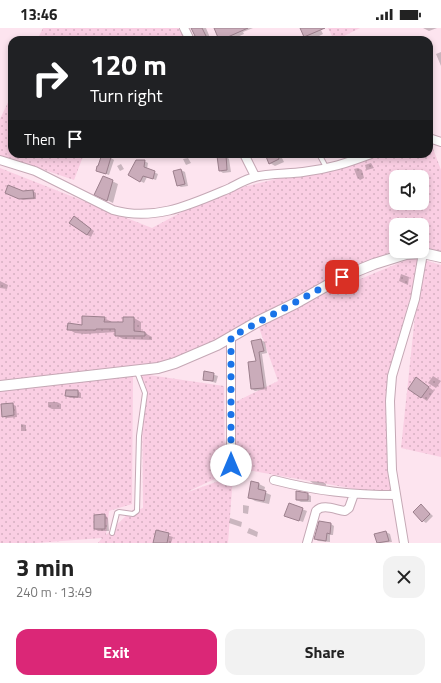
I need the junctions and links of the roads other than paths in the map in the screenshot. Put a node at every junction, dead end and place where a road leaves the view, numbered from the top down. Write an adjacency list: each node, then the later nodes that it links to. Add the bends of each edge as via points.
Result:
1 (246, 158): 6 (street)
2 (321, 158): 5 (lane)
3 (359, 158): 5 (street)
4 (0, 160): 6 (street, via 35,171 113,210 138,215 173,210)
5 (327, 169): 6 (street)
6 (255, 176)
7 (429, 254): 8 (street)
8 (441, 257)
9 (393, 258): 11 (street, via 342,277)
10 (422, 258): 17 (street, via 415,299 392,376 390,428)
11 (231, 337): 12 (street, via 175,363); 14 (street)
12 (136, 371): 13 (street); 18 (lane, via 144,393 139,443 137,511 134,514 117,513)
13 (0, 386)
14 (231, 465)
15 (274, 480): 16 (street, via 310,489)
16 (354, 494): 17 (street); 19 (street, via 349,508 345,511 324,507 316,511)
17 (396, 495): 20 (street)
18 (112, 533)
19 (307, 543)
20 (404, 543)

